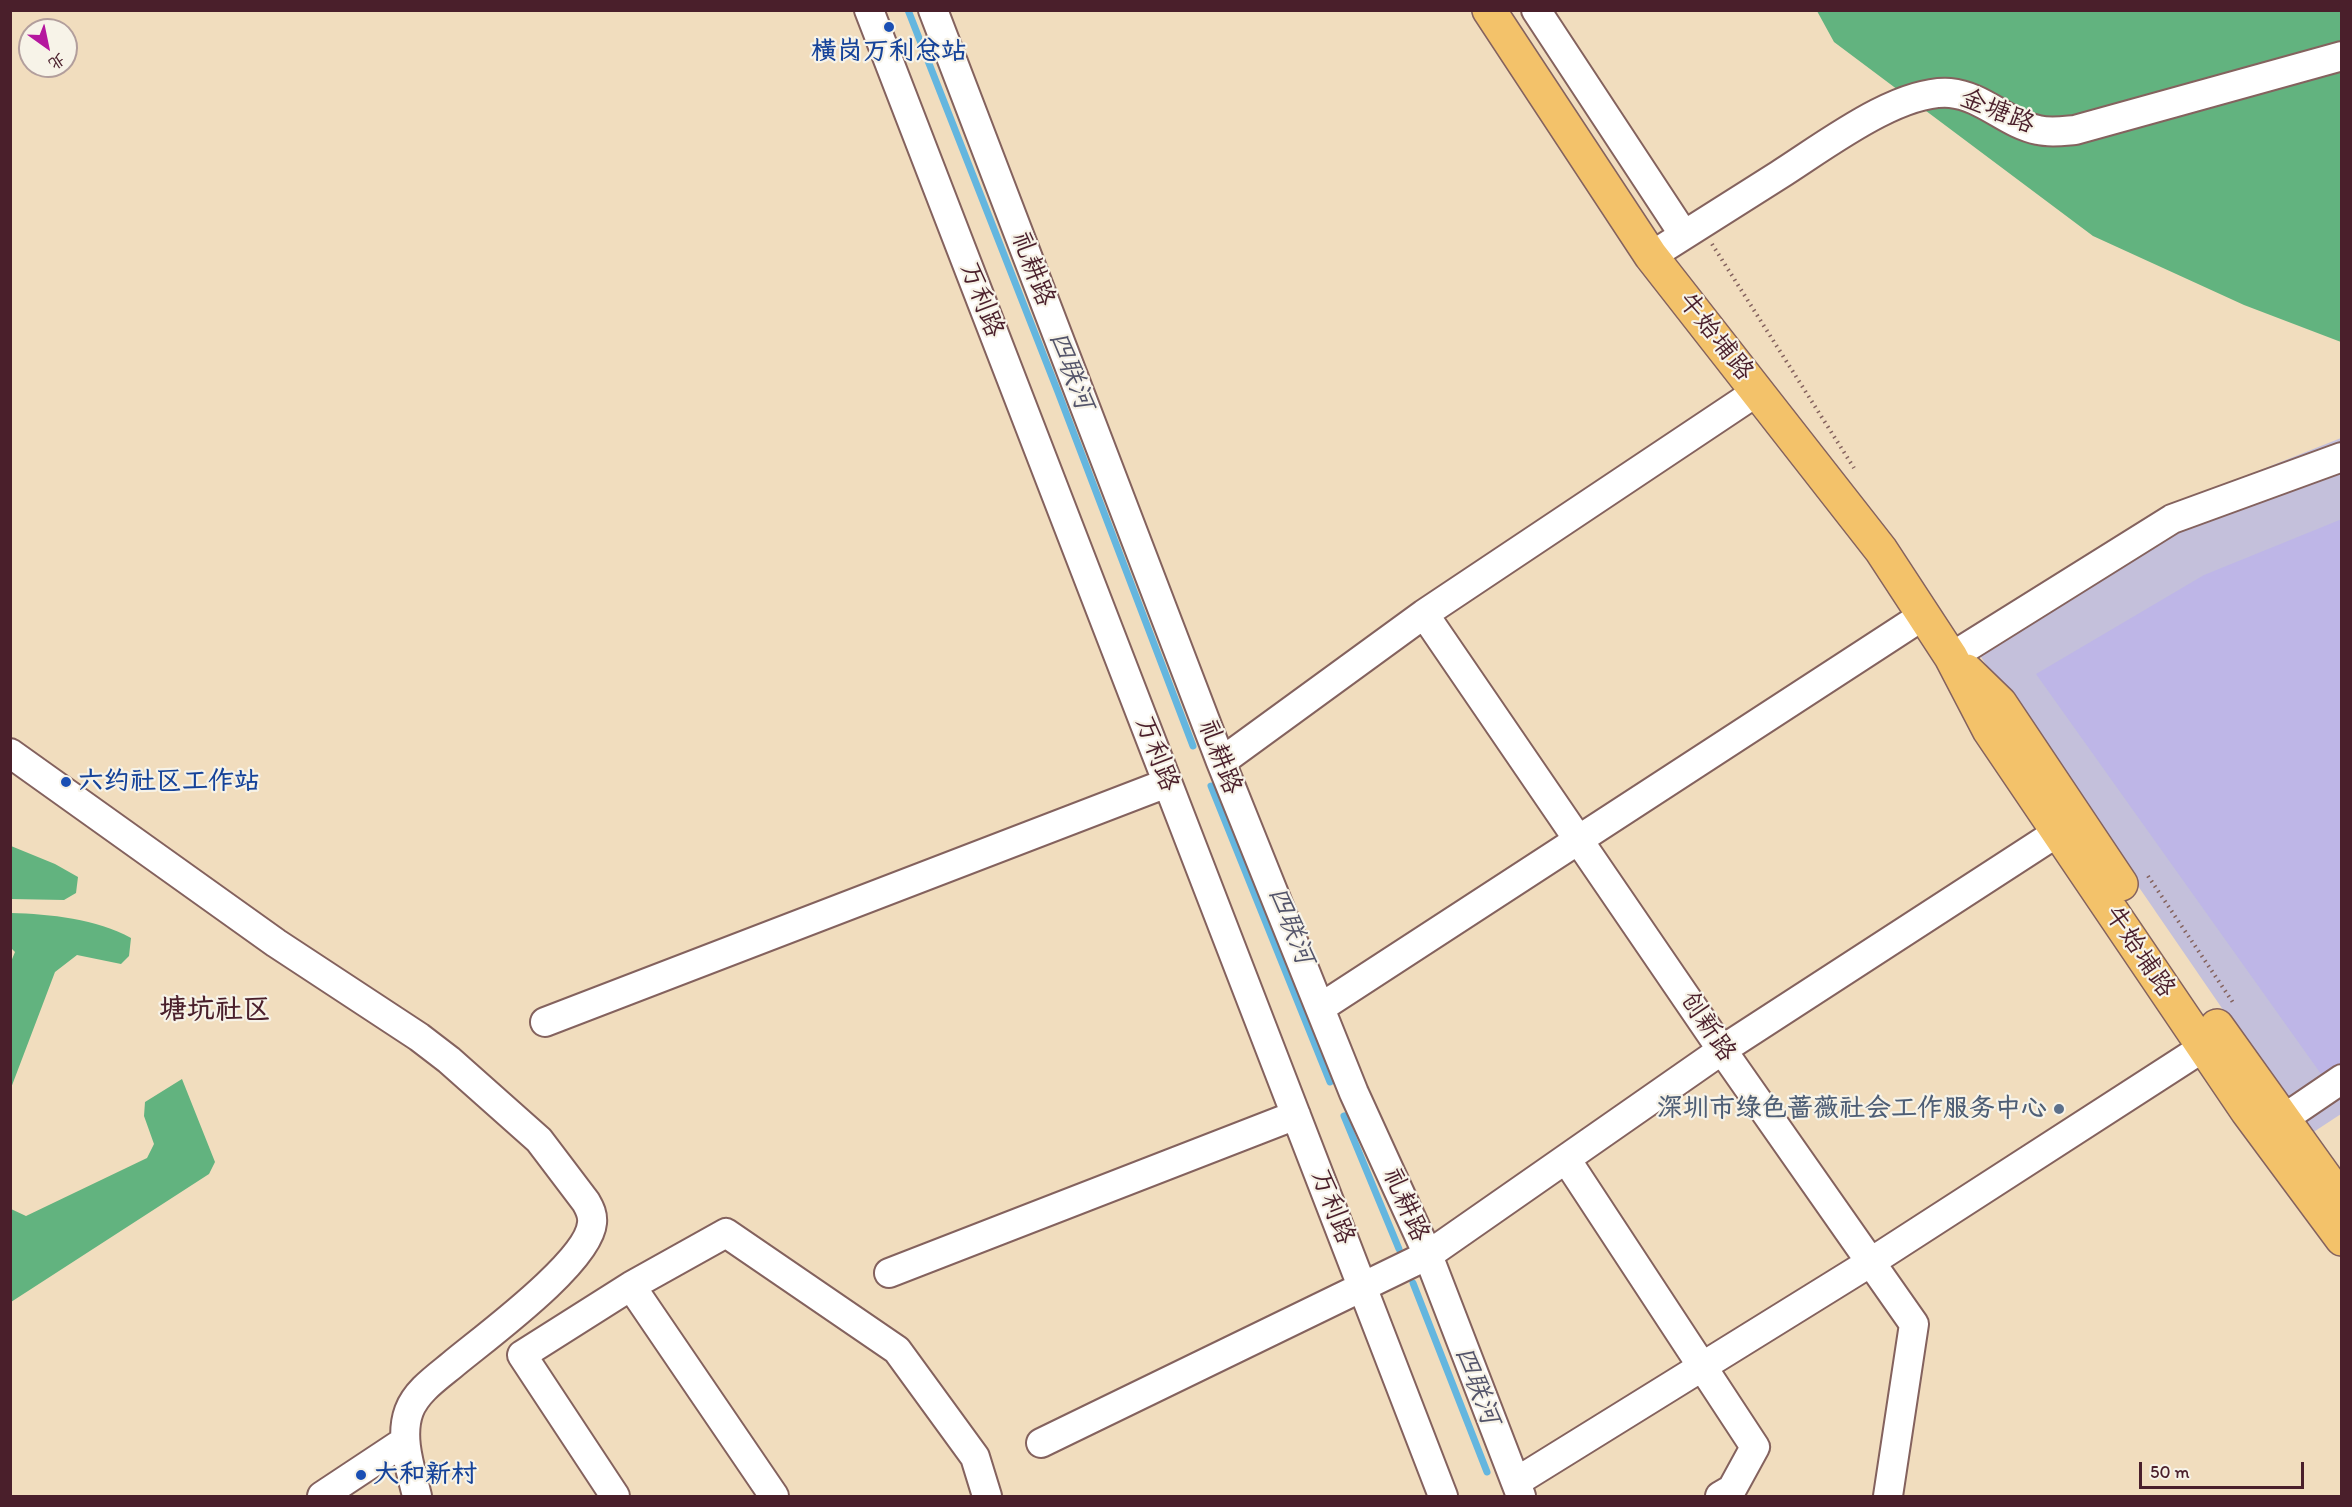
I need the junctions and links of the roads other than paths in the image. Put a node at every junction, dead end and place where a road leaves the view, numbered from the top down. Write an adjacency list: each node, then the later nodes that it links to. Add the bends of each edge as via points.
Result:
1 (869, 10): 15 (street, 万利路)
2 (933, 10): 14 (street, 礼耕路)
3 (1490, 10): 7 (main road, 牛始埔路)
4 (1536, 10): 6 (street)
5 (2342, 56): 6 (street, 金塘路, via 2056,132 2019,123 1966,96 1927,95 1855,127)
6 (1697, 238): 7 (street, 金塘路)
7 (1651, 256): 8 (main road, 牛始埔路)
8 (1758, 391): 10 (street); 11 (main road, 牛始埔路, via 1881,550)
9 (2342, 457): 12 (street, via 2172,519)
10 (1424, 614): 14 (street); 17 (street, 创新路)
11 (1924, 615): 12 (main road, 牛始埔路); 17 (street)
12 (1951, 657): 16 (main road, 牛始埔路, via 2000,703)
13 (10, 753): 34 (street, via 276,943 449,1060 539,1140 586,1202 592,1224 577,1253 548,1285 428,1385 409,1409)
14 (1221, 762): 18 (street, 礼耕路)
15 (1167, 783): 19 (street); 23 (street, 万利路)
16 (2068, 826): 20 (main road, 牛始埔路); 21 (street); 24 (main road, 牛始埔路)
17 (1579, 839): 18 (street); 21 (street, 创新路)
18 (1320, 1008): 28 (street, 礼耕路)
19 (545, 1022)
20 (2204, 1047): 24 (main road, 牛始埔路); 29 (street)
21 (1722, 1050): 25 (street); 29 (street, 创新路)
22 (2342, 1079): 24 (street)
23 (1296, 1115): 30 (street); 32 (street, 万利路)
24 (2272, 1126): 26 (main road, 牛始埔路); 27 (main road, 牛始埔路)
25 (1566, 1159): 28 (street); 33 (street)
26 (2342, 1201)
27 (2342, 1239)
28 (1428, 1256): 32 (street); 36 (street, 礼耕路)
29 (1871, 1262): 33 (street); 44 (street, 创新路, via 1914,1324)
30 (889, 1273)
31 (631, 1286): 39 (street, via 522,1355); 40 (street); 41 (street, via 726,1233 897,1350 975,1456)
32 (1363, 1287): 35 (street); 42 (street, 万利路)
33 (1703, 1366): 36 (street); 43 (street, via 1755,1447 1732,1489)
34 (405, 1441): 37 (street); 38 (street)
35 (1041, 1443)
36 (1518, 1489)
37 (322, 1497)
38 (417, 1497)
39 (615, 1497)
40 (774, 1497)
41 (987, 1497)
42 (1443, 1497)
43 (1720, 1497)
44 (1888, 1497)

